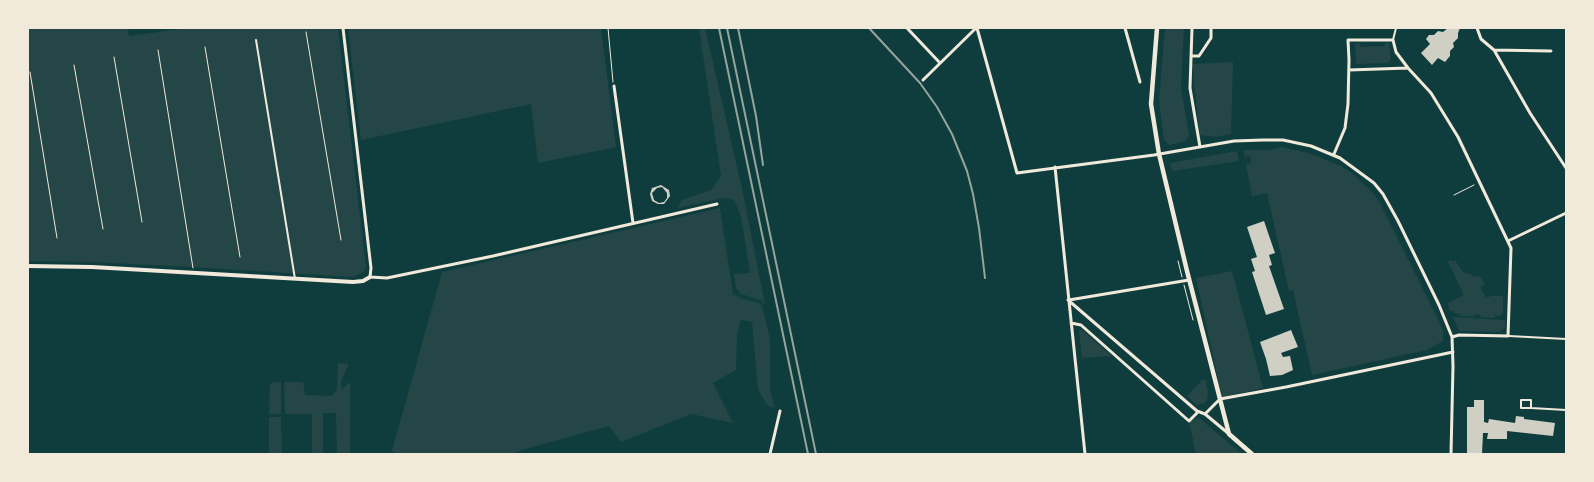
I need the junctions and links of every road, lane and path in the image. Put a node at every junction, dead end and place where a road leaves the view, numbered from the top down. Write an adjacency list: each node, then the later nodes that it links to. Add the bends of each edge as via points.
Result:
1 (343, 28): 46 (street, via 372,268)
2 (608, 28): 27 (path)
3 (906, 28): 20 (street)
4 (976, 28): 20 (street); 31 (street, via 1017,173)
5 (1125, 28): 26 (street)
6 (1157, 28): 29 (main road, via 1150,104)
7 (1192, 28): 18 (street)
8 (1212, 28): 18 (street, via 1211,38 1199,56)
9 (1396, 28): 13 (lane)
10 (1477, 28): 16 (street, via 1481,39)
11 (306, 32): 41 (path)
12 (256, 40): 47 (lane)
13 (1393, 40): 22 (street, via 1396,52); 23 (street, via 1348,40)
14 (205, 47): 43 (path)
15 (158, 50): 45 (path)
16 (1494, 50): 17 (street); 32 (street)
17 (1550, 51)
18 (1191, 56): 28 (street, via 1190,88)
19 (114, 57): 37 (path)
20 (940, 63): 25 (street)
21 (74, 64): 39 (path)
22 (1408, 68): 23 (street); 33 (street, via 1431,92 1458,137)
23 (1349, 70): 30 (street, via 1344,128)
24 (30, 72): 40 (path)
25 (923, 80)
26 (1140, 82)
27 (614, 86): 38 (street)
28 (1200, 147): 29 (street); 30 (street, via 1240,140 1283,140)
29 (1159, 154): 31 (street); 48 (main road)
30 (1334, 154): 52 (street, via 1374,183 1383,194)
31 (1054, 168): 49 (street)
32 (1566, 168)
33 (1479, 182): 34 (path); 42 (street)
34 (1454, 195)
35 (717, 204): 38 (street)
36 (1566, 213): 42 (street)
37 (142, 222)
38 (633, 223): 46 (street, via 387,278)
39 (103, 229)
40 (57, 238)
41 (341, 240)
42 (1508, 241): 51 (street, via 1511,248)
43 (240, 257)
44 (28, 266): 45 (street)
45 (193, 273): 47 (street)
46 (370, 277): 47 (street, via 356,282)
47 (295, 279)
48 (1189, 280): 49 (street); 55 (main road)
49 (1068, 300): 50 (street); 59 (street)
50 (1071, 323): 59 (street, via 1081,325 1189,421); 63 (street)
51 (1508, 336): 52 (street); 53 (lane)
52 (1452, 337): 54 (street)
53 (1566, 339)
54 (1453, 352): 55 (street); 65 (street)
55 (1220, 399): 60 (street); 61 (main road)
56 (1531, 408): 56 (lane, via 1521,408 1521,400 1531,400); 57 (lane)
57 (1566, 410)
58 (780, 411): 62 (street)
59 (1197, 411): 60 (street)
60 (1205, 414): 61 (street)
61 (1229, 434): 64 (main road)
62 (770, 454)
63 (1085, 454)
64 (1252, 454)
65 (1451, 454)

